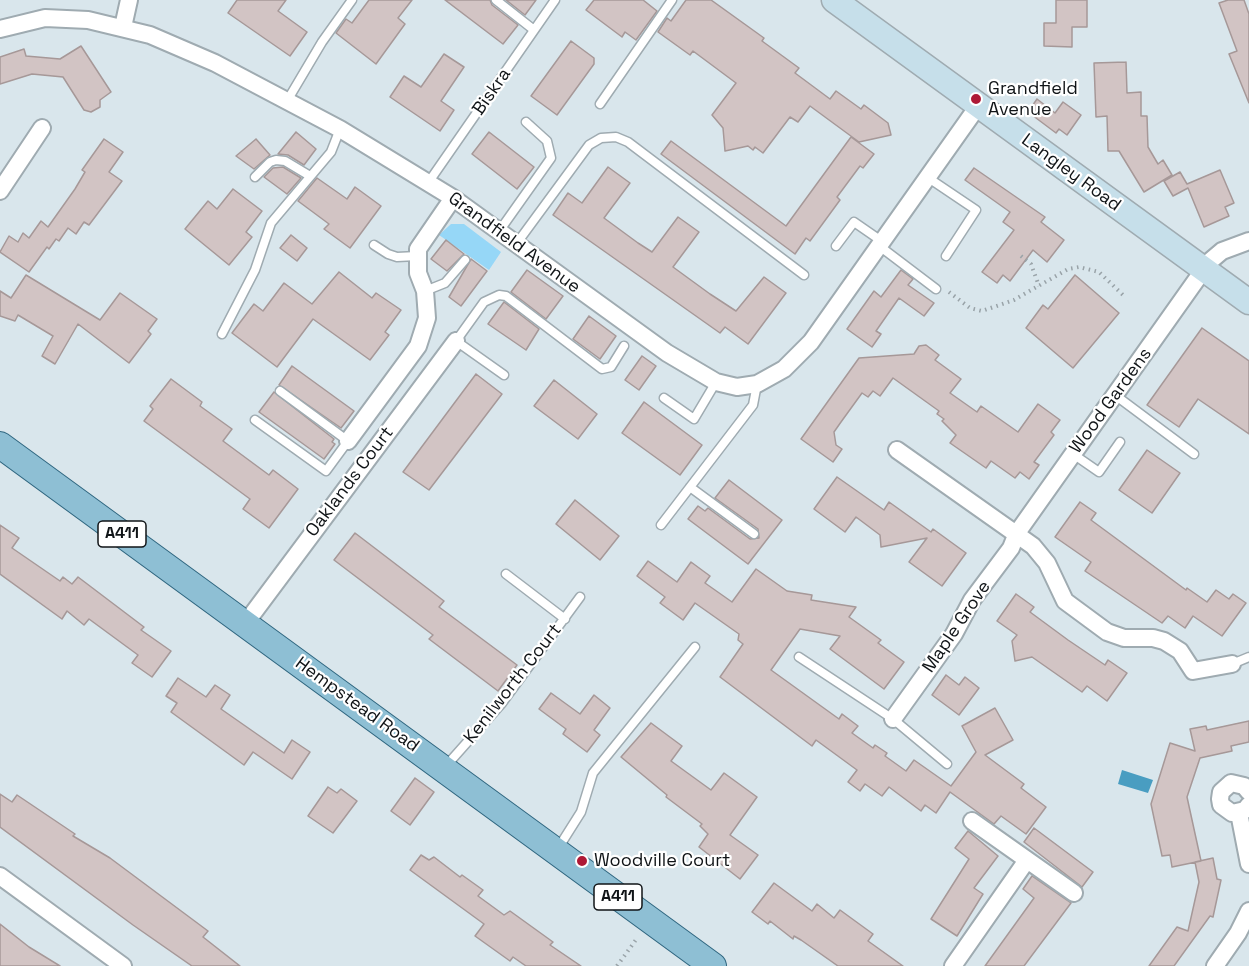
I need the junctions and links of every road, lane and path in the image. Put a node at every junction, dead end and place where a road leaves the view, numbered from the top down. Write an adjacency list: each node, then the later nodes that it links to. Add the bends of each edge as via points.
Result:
1 (129, 0): 7 (street)
2 (352, 0): 10 (lane, via 321,42)
3 (496, 0): 9 (lane)
4 (555, 0): 9 (lane, Biskra)
5 (672, 0): 11 (lane)
6 (834, 0): 12 (street, Langley Road)
7 (123, 27): 8 (street, Grandfield Avenue, via 63,17); 10 (street, Grandfield Avenue, via 188,51)
8 (0, 29)
9 (534, 30): 19 (lane, Biskra)
10 (287, 101): 15 (street, Grandfield Avenue)
11 (600, 105)
12 (978, 106): 17 (street, Grandfield Avenue); 32 (street, Langley Road)
13 (526, 122): 22 (lane, via 547,141 551,158)
14 (42, 128): 20 (street)
15 (340, 129): 16 (lane, via 331,152); 19 (street, Grandfield Avenue)
16 (310, 176): 18 (lane, via 276,160); 39 (lane, via 272,223 251,279)
17 (926, 176): 24 (street, Grandfield Avenue); 29 (lane, via 976,210)
18 (255, 177)
19 (428, 183): 21 (street, Grandfield Avenue)
20 (0, 191)
21 (453, 198): 22 (street, Grandfield Avenue); 28 (street)
22 (500, 230): 25 (street, Grandfield Avenue)
23 (1249, 241): 32 (street, Wood Gardens, via 1214,256)
24 (879, 242): 27 (lane, via 854,222); 35 (lane); 44 (street, Grandfield Avenue, via 810,342 784,369)
25 (517, 243): 33 (lane, via 589,145 601,138 616,137 628,142); 43 (street, Grandfield Avenue, via 667,353)
26 (374, 244): 28 (lane, via 397,257)
27 (836, 246)
28 (417, 256): 36 (street)
29 (946, 256)
30 (1022, 256): 34 (path, via 1031,264)
31 (465, 260): 36 (lane, via 446,283)
32 (1204, 269): 38 (street, Langley Road); 46 (street, Wood Gardens)
33 (804, 275)
34 (1039, 286): 35 (path, via 982,311 970,308 952,292); 37 (path, via 1068,269 1090,268)
35 (936, 289)
36 (425, 291): 49 (street, via 427,318 418,346)
37 (1123, 294)
38 (1249, 303)
39 (222, 334)
40 (456, 340): 41 (lane, via 484,302 506,296 602,369 610,367); 42 (lane); 62 (street, Oaklands Court)
41 (624, 346)
42 (504, 375)
43 (716, 382): 44 (street, Grandfield Avenue, via 737,387); 47 (lane, via 694,419)
44 (757, 384): 55 (lane, via 753,405)
45 (280, 391): 49 (lane)
46 (1115, 395): 53 (street, Wood Gardens); 54 (lane)
47 (664, 399)
48 (255, 420): 49 (lane, via 326,471)
49 (348, 441)
50 (1120, 442): 53 (lane, via 1099,472)
51 (0, 445): 62 (main road, Hempstead Road / A411)
52 (897, 450): 57 (street)
53 (1073, 454): 57 (street, Wood Gardens)
54 (1194, 454)
55 (690, 487): 56 (lane); 58 (lane)
56 (661, 525)
57 (1017, 533): 66 (street, via 1042,555 1065,601 1107,632 1124,639 1164,641 1180,651 1193,671); 67 (street, Maple Grove, via 954,634)
58 (754, 534)
59 (506, 574): 61 (lane)
60 (580, 597): 61 (lane, Kenilworth Court)
61 (565, 619): 69 (lane, Kenilworth Court, via 502,703)
62 (245, 624): 69 (main road, Hempstead Road / A411)
63 (695, 647): 73 (lane, via 593,773 581,812)
64 (799, 657): 67 (lane)
65 (1249, 657): 66 (lane)
66 (1233, 664)
67 (893, 718): 68 (lane)
68 (947, 764)
69 (444, 769): 73 (main road, Hempstead Road / A411)
70 (1249, 792): 71 (street, via 1244,786 1231,783 1221,792 1221,805 1232,813)
71 (1244, 809): 75 (street)
72 (972, 821): 74 (street)
73 (557, 851): 79 (main road, Hempstead Road / A411)
74 (1027, 860): 77 (street); 83 (street)
75 (1249, 864)
76 (0, 876): 80 (street)
77 (1074, 893)
78 (1249, 911): 84 (street)
79 (649, 920): 81 (path); 82 (main road, Hempstead Road / A411)
80 (123, 966)
81 (617, 966)
82 (712, 966)
83 (952, 966)
84 (1215, 966)

